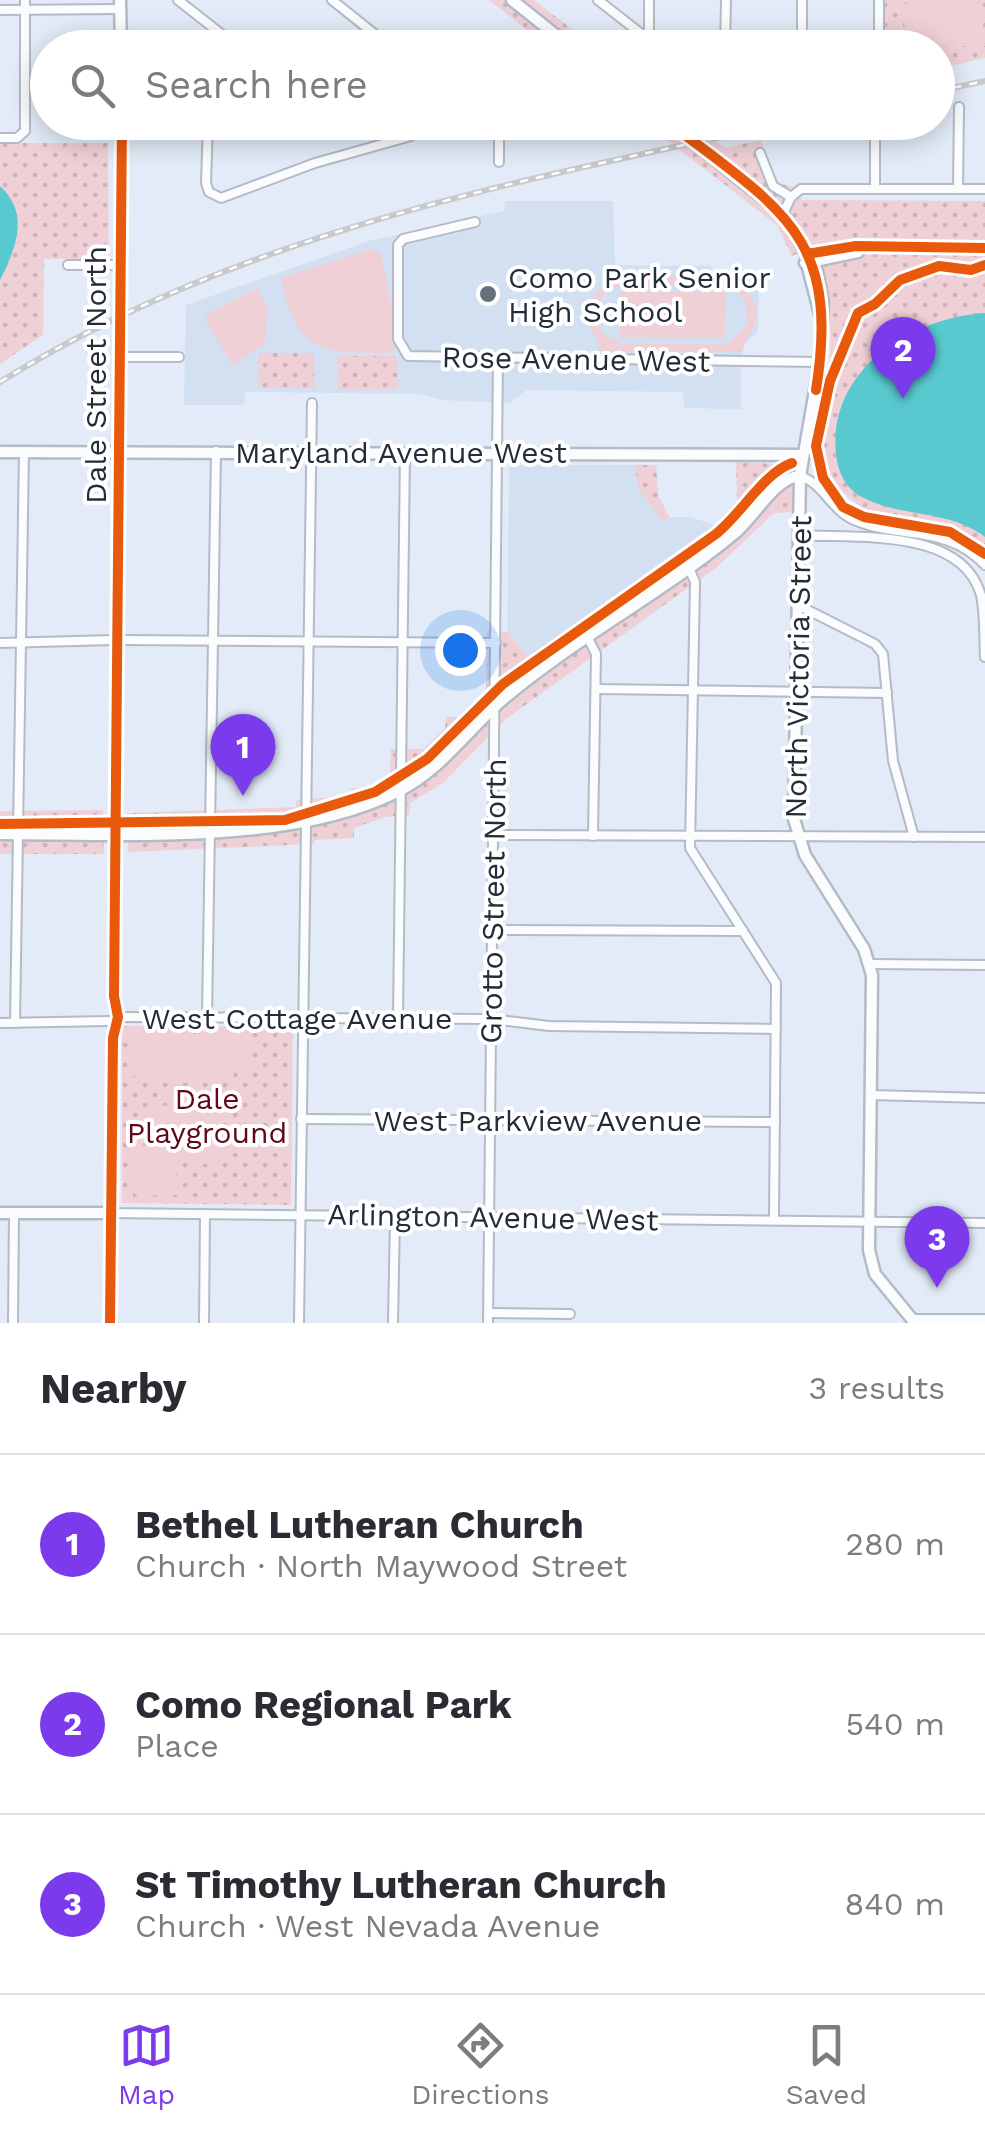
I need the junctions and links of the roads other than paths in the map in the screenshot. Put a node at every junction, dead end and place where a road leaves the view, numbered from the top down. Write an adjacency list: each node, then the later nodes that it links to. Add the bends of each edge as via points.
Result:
1 (178, 0): 13 (street)
2 (332, 0): 14 (street)
3 (512, 0): 15 (street)
4 (598, 0): 16 (street)
5 (649, 0): 17 (street)
6 (726, 0): 18 (street)
7 (802, 0): 19 (street)
8 (879, 0): 20 (street)
9 (24, 5): 10 (street); 11 (street); 22 (street, via 22,136)
10 (120, 5): 12 (street)
11 (0, 10)
12 (121, 30)
13 (216, 30)
14 (370, 30)
15 (550, 30)
16 (633, 30)
17 (649, 30)
18 (726, 30)
19 (802, 30)
20 (879, 30)
21 (959, 107): 32 (street)
22 (0, 138)
23 (122, 140): 42 (street, Dale Street North)
24 (207, 140): 25 (street, via 206,183 221,198)
25 (397, 140)
26 (499, 140): 30 (street)
27 (690, 140): 35 (street)
28 (876, 140): 31 (street)
29 (760, 153): 34 (street, via 773,186)
30 (499, 162)
31 (875, 189): 32 (street); 34 (street, via 801,188)
32 (958, 189): 33 (street)
33 (985, 190)
34 (791, 197): 35 (street)
35 (783, 214): 40 (street)
36 (476, 222): 47 (street, Rose Avenue West, via 398,245 399,346 408,356)
37 (875, 248): 38 (street); 39 (street); 40 (street, via 836,247)
38 (985, 248)
39 (840, 254): 40 (street); 43 (street, via 824,264)
40 (808, 259): 43 (street); 44 (street)
41 (68, 265): 42 (street)
42 (120, 265): 45 (street, Dale Street North)
43 (819, 281): 44 (street)
44 (820, 314): 48 (street, North Victoria Street)
45 (120, 357): 46 (street); 50 (street, Dale Street North)
46 (180, 357)
47 (498, 358): 48 (street, Rose Avenue West); 56 (street, Grotto Street North)
48 (820, 362): 58 (street, North Victoria Street)
49 (312, 403): 54 (street)
50 (120, 451): 52 (street, Maryland Avenue West); 53 (street, Maryland Avenue West); 65 (street, Dale Street North)
51 (0, 452): 52 (street, Maryland Avenue West)
52 (24, 452): 71 (street)
53 (216, 452): 54 (street, Maryland Avenue West); 67 (street)
54 (310, 452): 55 (street, Maryland Avenue West); 68 (street)
55 (405, 452): 56 (street, Maryland Avenue West); 69 (street)
56 (497, 452): 57 (street, Maryland Avenue West); 72 (street, Grotto Street North)
57 (761, 455): 58 (street, Maryland Avenue West); 60 (street, via 778,464)
58 (802, 455): 59 (street, North Victoria Street)
59 (800, 476): 60 (street); 61 (street, North Victoria Street); 62 (street, via 851,519 948,538)
60 (785, 480): 63 (street, via 754,517)
61 (799, 535): 64 (street, North Victoria Street); 73 (street, via 939,550 980,592)
62 (985, 565)
63 (689, 568): 66 (street); 75 (street, via 695,582)
64 (796, 604): 76 (street, North Victoria Street); 77 (street, via 880,648)
65 (118, 636): 67 (street); 71 (street); 82 (street, Dale Street North)
66 (588, 638): 74 (street, via 596,654); 78 (street)
67 (212, 640): 68 (street); 81 (street)
68 (308, 641): 69 (street); 80 (street)
69 (402, 642): 72 (street); 79 (street)
70 (0, 643): 71 (street)
71 (22, 643): 84 (street)
72 (496, 643): 78 (street, Grotto Street North)
73 (985, 657)
74 (596, 689): 75 (street); 86 (street)
75 (694, 690): 76 (street); 87 (street)
76 (796, 692): 77 (street); 88 (street, North Victoria Street)
77 (887, 693): 90 (street, via 893,761)
78 (496, 706): 79 (street, via 447,757); 85 (street, Grotto Street North)
79 (400, 790): 80 (street); 97 (street)
80 (304, 824): 81 (street); 96 (street)
81 (210, 830): 82 (street); 95 (street)
82 (116, 833): 84 (street); 98 (street, Dale Street North)
83 (0, 834): 84 (street)
84 (19, 834): 101 (street)
85 (494, 835): 86 (street); 91 (street, Grotto Street North)
86 (592, 836): 87 (street)
87 (690, 836): 88 (street); 92 (street, via 690,848)
88 (796, 837): 90 (street); 93 (street, North Victoria Street)
89 (985, 837): 90 (street)
90 (914, 838)
91 (493, 930): 92 (street); 99 (street, Grotto Street North)
92 (742, 931): 102 (street, via 776,983)
93 (870, 964): 94 (street); 103 (street, North Victoria Street)
94 (985, 965)
95 (206, 1017): 96 (street, West Cottage Avenue); 98 (street, West Cottage Avenue)
96 (301, 1018): 97 (street, West Cottage Avenue); 105 (street)
97 (398, 1018): 99 (street, West Cottage Avenue)
98 (113, 1019): 101 (street, West Cottage Avenue); 110 (street, Dale Street North)
99 (492, 1019): 102 (street, West Cottage Avenue); 106 (street, Grotto Street North)
100 (0, 1023): 101 (street, West Cottage Avenue)
101 (15, 1023)
102 (776, 1029): 107 (street)
103 (871, 1095): 104 (street); 116 (street, North Victoria Street)
104 (985, 1098)
105 (301, 1119): 106 (street, West Parkview Avenue); 112 (street)
106 (492, 1120): 107 (street, West Parkview Avenue); 114 (street, Grotto Street North)
107 (775, 1122): 115 (street)
108 (0, 1213): 109 (street, Arlington Avenue West)
109 (14, 1213): 110 (street, Arlington Avenue West); 122 (street)
110 (110, 1213): 111 (street, Arlington Avenue West); 123 (street, Dale Street North)
111 (205, 1214): 112 (street, Arlington Avenue West); 124 (street)
112 (300, 1215): 113 (street, Arlington Avenue West); 125 (street)
113 (395, 1217): 114 (street, Arlington Avenue West); 126 (street)
114 (490, 1217): 115 (street, Arlington Avenue West); 119 (street, Grotto Street North)
115 (774, 1219): 116 (street, Arlington Avenue West)
116 (869, 1219): 117 (street, Arlington Avenue West); 121 (street, North Victoria Street, via 874,1274)
117 (985, 1223)
118 (570, 1314): 119 (street)
119 (488, 1318)
120 (985, 1318): 121 (street)
121 (913, 1321)
122 (13, 1323)
123 (110, 1323)
124 (204, 1323)
125 (299, 1323)
126 (394, 1323)

